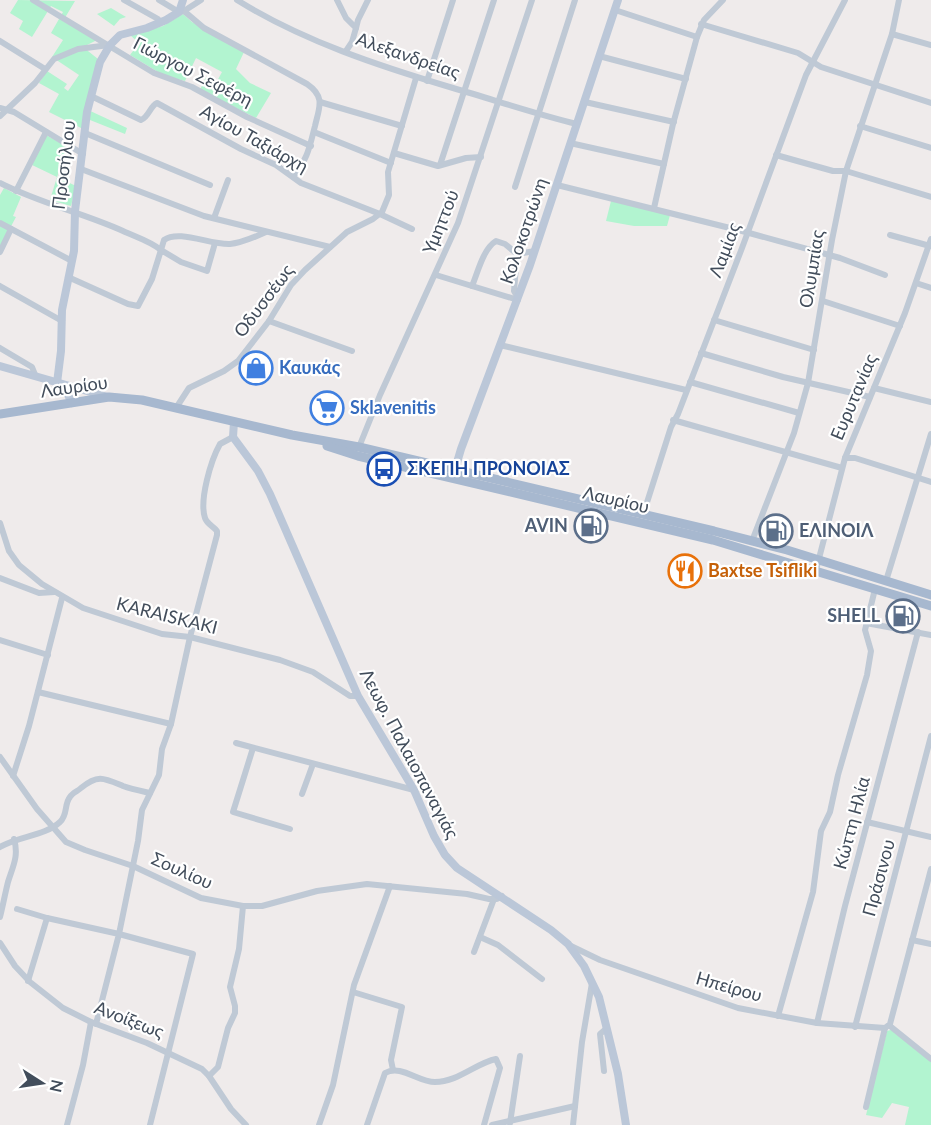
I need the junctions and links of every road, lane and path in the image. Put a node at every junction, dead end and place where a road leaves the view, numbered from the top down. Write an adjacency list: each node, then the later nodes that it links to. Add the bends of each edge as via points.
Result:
1 (33, 0): 25 (street, Γιώργου Σεφέρη)
2 (124, 0): 19 (street)
3 (159, 0): 18 (street)
4 (183, 0): 18 (street)
5 (201, 0): 18 (street)
6 (237, 0): 27 (street, Αλεξανδρείας, via 291,29)
7 (337, 0): 21 (street)
8 (368, 0): 21 (street)
9 (453, 0): 33 (street)
10 (494, 0): 35 (street)
11 (532, 0): 38 (street, Υμηττού)
12 (575, 0): 42 (street)
13 (618, 0): 17 (street, Κολοκοτρώνη)
14 (722, 0): 20 (street)
15 (845, 0): 29 (street, Λαμίας)
16 (899, 0): 22 (street, Ολυμπίας)
17 (615, 10): 23 (street); 28 (street, Κολοκοτρώνη)
18 (182, 12): 19 (street); 37 (street, via 311,87)
19 (160, 23): 25 (street, via 120,35)
20 (701, 24): 23 (street); 29 (street, via 798,53)
21 (356, 28): 27 (street)
22 (892, 34): 26 (street); 34 (street, Ολυμπίας)
23 (697, 37): 32 (street)
24 (0, 41): 30 (street)
25 (110, 45): 30 (street, via 74,50 54,58); 36 (street, Προσήλιου, via 100,62); 52 (street, Γιώργου Σεφέρη, via 154,73 192,87)
26 (931, 45)
27 (346, 51): 31 (street, Αλεξανδρείας)
28 (599, 56): 32 (street); 39 (street, Κολοκοτρώνη)
29 (812, 62): 34 (street); 56 (street, Λαμίας)
30 (45, 69): 41 (street, via 35,83)
31 (416, 78): 33 (street, Αλεξανδρείας); 46 (street)
32 (686, 79): 44 (street)
33 (427, 81): 35 (street, Αλεξανδρείας)
34 (875, 85): 40 (street); 47 (street, Ολυμπίας)
35 (464, 91): 38 (street, Αλεξανδρείας); 60 (street)
36 (91, 96): 50 (street, Προσήλιου); 63 (street, Αγίου Ταξιάρχη, via 141,120 159,104)
37 (320, 102): 46 (street); 49 (street)
38 (498, 102): 42 (street, Αλεξανδρείας); 57 (street, Υμηττού)
39 (585, 102): 44 (street); 45 (street, Κολοκοτρώνη)
40 (931, 103)
41 (4, 109): 43 (street); 48 (street)
42 (538, 115): 45 (street, Αλεξανδρείας); 68 (street)
43 (0, 116)
44 (674, 122): 59 (street)
45 (577, 124): 51 (street, Κολοκοτρώνη)
46 (402, 126): 54 (street)
47 (860, 126): 53 (street); 62 (street, Ολυμπίας)
48 (46, 132): 55 (street); 69 (street)
49 (314, 132): 52 (street); 58 (street)
50 (85, 133): 55 (street, Προσήλιου); 66 (street)
51 (570, 143): 59 (street); 67 (street, Κολοκοτρώνη)
52 (311, 146): 63 (street)
53 (931, 148)
54 (394, 153): 58 (street); 60 (street)
55 (83, 154): 61 (street, Προσήλιου)
56 (776, 155): 62 (street); 79 (street, Λαμίας)
57 (481, 157): 60 (street); 90 (street, Υμηττού)
58 (391, 163): 73 (street, via 389,195)
59 (664, 164): 71 (street)
60 (440, 165)
61 (81, 169): 72 (street, Προσήλιου); 74 (street)
62 (846, 171): 70 (street); 88 (street, Ολυμπίας)
63 (293, 177): 73 (street, Αγίου Ταξιάρχη)
64 (228, 180): 74 (street)
65 (0, 183): 69 (street)
66 (210, 185)
67 (557, 185): 71 (street); 85 (street, Κολοκοτρώνη)
68 (515, 187)
69 (16, 191): 72 (street)
70 (931, 197)
71 (654, 208): 79 (street)
72 (75, 211): 84 (street); 89 (street, Προσήλιου)
73 (380, 214): 77 (street, Αγίου Ταξιάρχη); 83 (street, Οδυσσέως)
74 (214, 218): 78 (street)
75 (0, 223): 76 (street)
76 (11, 229): 86 (street); 89 (street)
77 (412, 229)
78 (266, 232): 81 (street, via 232,244); 83 (street)
79 (748, 232): 88 (street); 99 (street, Λαμίας)
80 (890, 235): 82 (street)
81 (215, 243): 84 (street, via 172,236 164,240); 84 (street, via 207,271)
82 (930, 244): 93 (street, Ευρυτανίας)
83 (330, 247): 101 (street, Οδυσσέως, via 291,285)
84 (161, 250): 92 (street, via 138,306)
85 (535, 251): 87 (street); 97 (street, Κολοκοτρώνη)
86 (0, 252)
87 (517, 254): 95 (street, via 505,244 492,242); 97 (street, via 514,291)
88 (829, 255): 91 (street); 98 (street, Ολυμπίας)
89 (72, 261): 92 (street, Προσήλιου)
90 (436, 275): 95 (street); 127 (street, Υμηττού)
91 (885, 275)
92 (68, 277): 100 (street, Προσήλιου)
93 (916, 283): 96 (street); 102 (street, Ευρυτανίας)
94 (0, 286): 100 (street)
95 (472, 286): 97 (street)
96 (931, 288)
97 (518, 299): 103 (street, Κολοκοτρώνη)
98 (823, 302): 102 (street); 105 (street, Ολυμπίας)
99 (714, 320): 105 (street); 107 (street, Λαμίας)
100 (62, 321): 112 (street, Προσήλιου)
101 (269, 321): 106 (street); 119 (street, Οδυσσέως, via 238,361 189,388)
102 (900, 326): 113 (street, Ευρυτανίας)
103 (500, 345): 114 (street); 131 (street, Κολοκοτρώνη)
104 (0, 348): 109 (street, via 32,367)
105 (814, 350): 111 (street, Ολυμπίας)
106 (352, 351)
107 (701, 353): 110 (street, Λαμίας); 111 (street)
108 (0, 366): 109 (street)
109 (37, 378): 112 (street)
110 (690, 382): 114 (street, Λαμίας); 120 (street)
111 (808, 383): 116 (street); 120 (street, Ολυμπίας)
112 (60, 384): 115 (street); 118 (street)
113 (874, 388): 116 (street, Ευρυτανίας); 117 (street)
114 (686, 390): 122 (street, Λαμίας)
115 (109, 397): 118 (main road, Λαυρίου); 119 (main road, Λαυρίου)
116 (870, 397): 129 (street, Ευρυτανίας)
117 (931, 402)
118 (72, 403): 121 (main road, Λαυρίου)
119 (176, 408): 123 (main road, Λαυρίου)
120 (800, 413): 128 (street, Ολυμπίας)
121 (0, 414)
122 (673, 420): 128 (street); 134 (street, Λαμίας)
123 (234, 422): 125 (main road, Λαυρίου); 126 (street)
124 (931, 434): 132 (street)
125 (292, 435): 127 (main road, Λαυρίου); 131 (main road, Λαυρίου, via 358,456)
126 (233, 437): 149 (street, via 220,444 207,481 204,515 217,535); 153 (street, Λεωφ. Παλαιοπαναγιάς, via 270,494)
127 (359, 447): 131 (main road, Λαυρίου)
128 (786, 453): 130 (street); 136 (street, Ολυμπίας)
129 (845, 458): 130 (street, Ευρυτανίας); 132 (street)
130 (842, 468): 137 (street, Ευρυτανίας)
131 (453, 474): 134 (main road, Λαυρίου); 138 (main road, Λαυρίου)
132 (918, 478): 133 (street); 140 (street)
133 (931, 482)
134 (643, 514): 136 (main road, Λαυρίου)
135 (0, 524): 142 (street, KARAISKAKI, via 13,558)
136 (752, 541): 137 (main road, Λαυρίου)
137 (819, 560): 138 (street, Ευρυτανίας); 140 (main road, Λαυρίου)
138 (816, 570): 141 (main road, Λαυρίου)
139 (0, 578): 142 (street, via 39,593)
140 (886, 581): 143 (main road, Λαυρίου)
141 (875, 589): 145 (main road, Λαυρίου); 146 (street)
142 (54, 592): 144 (street, KARAISKAKI)
143 (931, 595)
144 (62, 598): 149 (street, KARAISKAKI, via 95,614 159,633); 151 (street)
145 (931, 606)
146 (866, 623): 147 (street); 190 (street, via 871,651 869,666 830,812 821,831 813,892)
147 (918, 632): 148 (street); 164 (street, Κώττη Ηλία)
148 (931, 635)
149 (190, 637): 153 (street, KARAISKAKI, via 293,664 350,696); 154 (street)
150 (0, 640): 151 (street)
151 (48, 655): 152 (street)
152 (38, 692): 154 (street); 160 (street)
153 (358, 696): 161 (street, Λεωφ. Παλαιοπαναγιάς)
154 (171, 724): 162 (street, via 162,749 159,775)
155 (931, 736): 167 (street, Πράσινου)
156 (236, 743): 157 (street)
157 (253, 748): 159 (street); 166 (street, via 233,812)
158 (0, 757): 160 (street, Σουλίου)
159 (313, 764): 161 (street); 163 (street)
160 (13, 776): 165 (street, Σουλίου)
161 (414, 790): 174 (street, Λεωφ. Παλαιοπαναγιάς, via 449,861)
162 (150, 792): 165 (street, via 109,779 92,780 70,796 63,818); 171 (street, via 142,810)
163 (302, 794)
164 (867, 822): 167 (street); 192 (street, Κώττη Ηλία)
165 (51, 828): 169 (street); 171 (street, Σουλίου, via 72,845)
166 (290, 829)
167 (907, 831): 168 (street); 193 (street, Πράσινου)
168 (931, 837)
169 (14, 839): 170 (street); 177 (street, via 16,861)
170 (0, 847)
171 (133, 866): 175 (street, Σουλίου, via 201,898); 179 (street)
172 (931, 869): 181 (street)
173 (390, 886): 174 (street, Σουλίου); 175 (street, Σουλίου, via 348,886 268,905); 189 (street)
174 (498, 898): 180 (street); 183 (street, Λεωφ. Παλαιοπαναγιάς)
175 (243, 906): 201 (street, via 230,987 234,1012 218,1067)
176 (17, 909): 178 (street)
177 (0, 917)
178 (47, 918): 179 (street); 187 (street)
179 (119, 934): 191 (street); 196 (street, via 193,954)
180 (480, 937): 185 (street); 186 (street, via 498,945)
181 (912, 940): 184 (street); 194 (street)
182 (0, 944): 187 (street, Ανοίξεως)
183 (568, 944): 188 (street, Λεωφ. Παλαιοπαναγιάς); 190 (street, Ηπείρου, via 600,960 716,1001)
184 (931, 944)
185 (474, 952)
186 (542, 979)
187 (28, 981): 191 (street, Ανοίξεως, via 63,1008)
188 (593, 983): 195 (street, Λεωφ. Παλαιοπαναγιάς); 202 (street)
189 (353, 992): 199 (street, via 402,1007 391,1060); 208 (street, via 333,1085)
190 (778, 1016): 192 (street, Ηπείρου)
191 (93, 1023): 196 (street, Ανοίξεως); 205 (street)
192 (817, 1023): 193 (street, Ηπείρου)
193 (855, 1027): 194 (street, Ηπείρου)
194 (888, 1027): 198 (street); 203 (street)
195 (607, 1028): 200 (street, via 600,1034); 213 (street, Λεωφ. Παλαιοπαναγιάς)
196 (168, 1052): 201 (street, Ανοίξεως, via 198,1066); 206 (street)
197 (520, 1056): 204 (street)
198 (931, 1059)
199 (393, 1070): 209 (street, via 385,1073); 210 (street, via 435,1082 496,1059 500,1068)
200 (604, 1071)
201 (209, 1076): 207 (street, Ανοίξεως)
202 (575, 1107): 204 (street); 212 (street)
203 (866, 1107)
204 (510, 1124): 211 (street)
205 (67, 1125)
206 (150, 1125)
207 (246, 1125)
208 (319, 1125)
209 (367, 1125)
210 (484, 1125)
211 (492, 1125)
212 (573, 1125)
213 (626, 1125)

